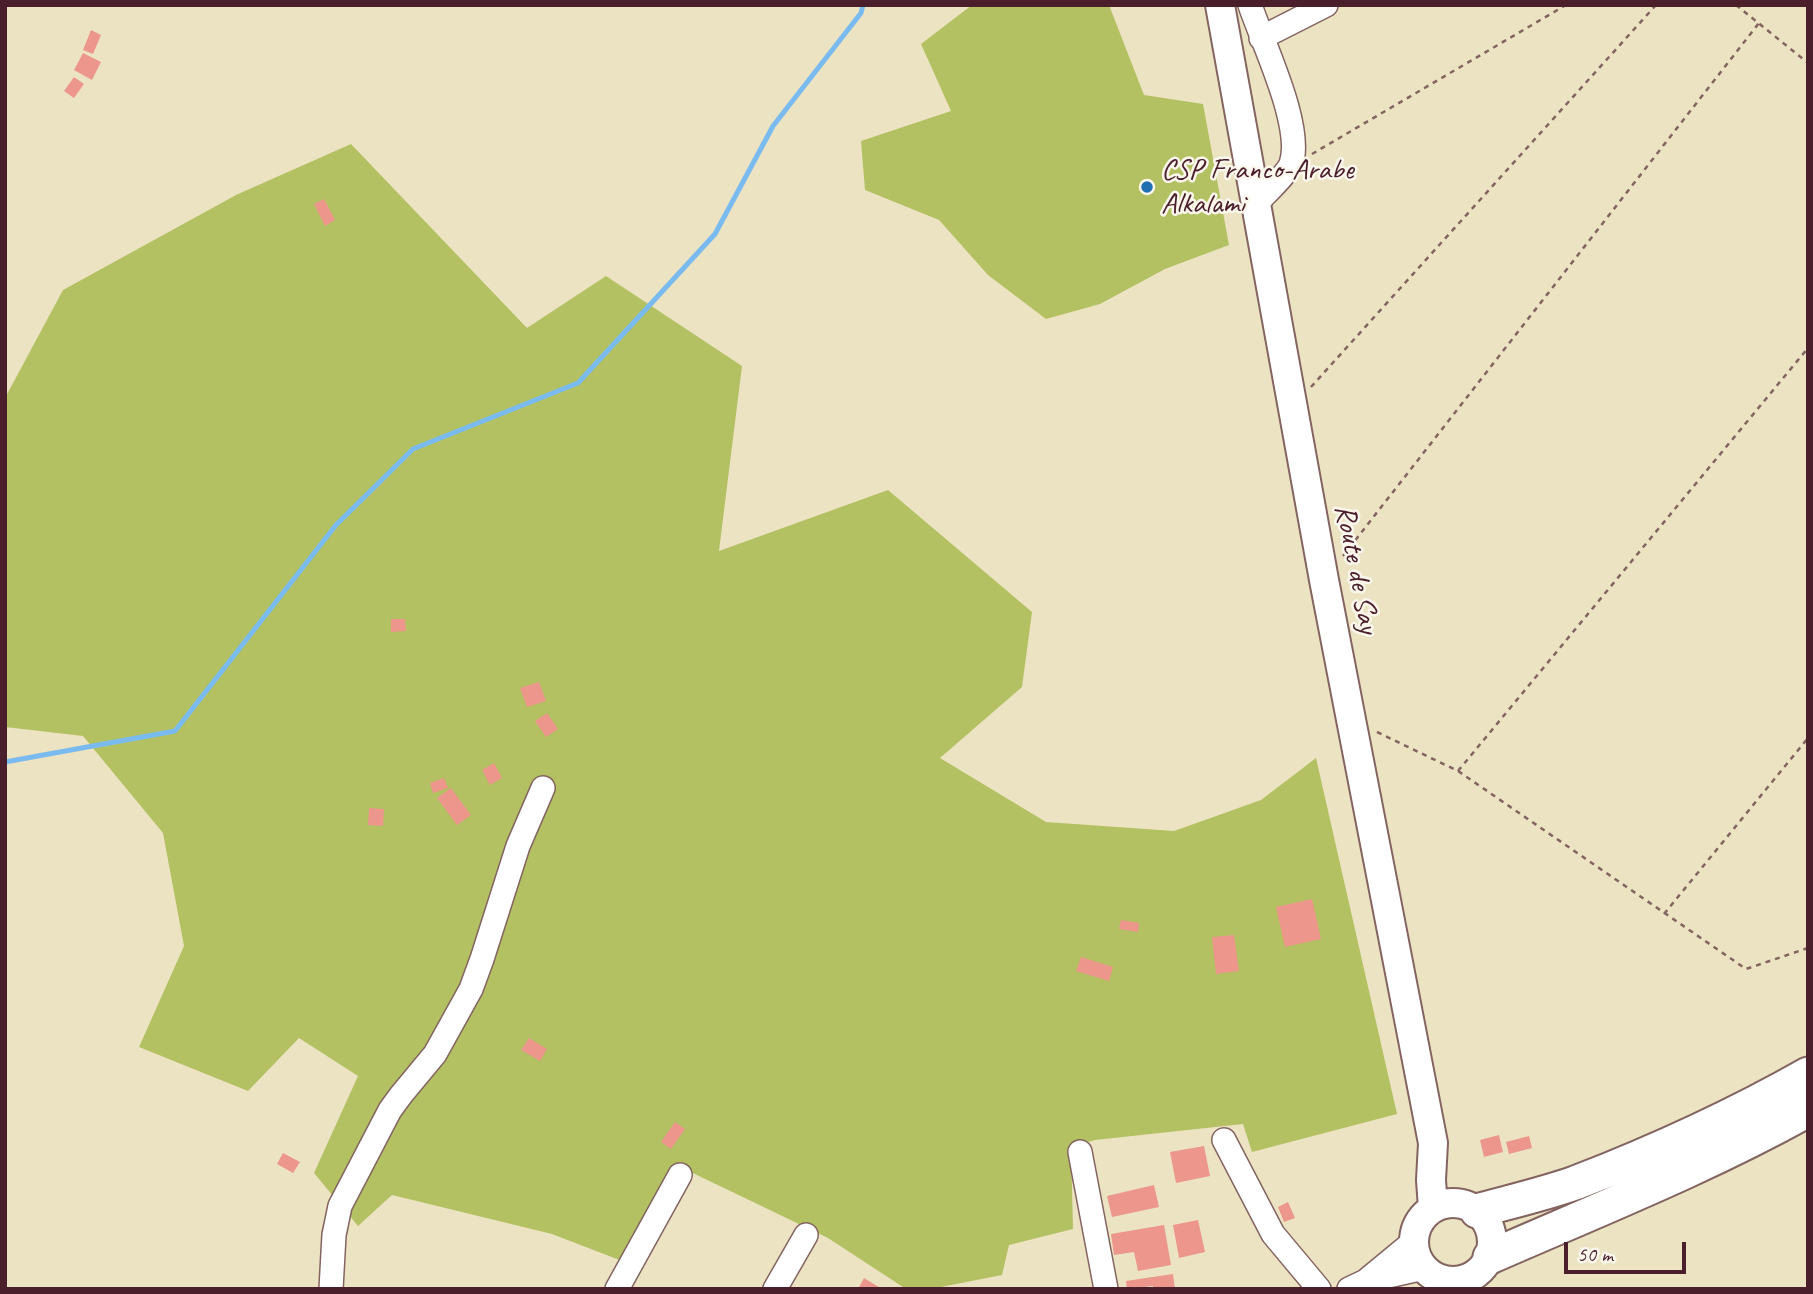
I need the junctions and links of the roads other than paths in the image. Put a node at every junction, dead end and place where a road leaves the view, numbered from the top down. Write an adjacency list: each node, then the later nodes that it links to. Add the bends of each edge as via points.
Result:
1 (1220, 5): 5 (main road, Route de Say)
2 (1250, 5): 4 (street)
3 (1326, 5): 4 (street)
4 (1261, 38): 5 (street, via 1294,135 1290,166)
5 (1255, 205): 10 (main road, Route de Say)
6 (543, 788): 20 (street, via 518,846 471,989 435,1054 390,1110 340,1206)
7 (1808, 1074): 14 (highway, via 1763,1099 1572,1184)
8 (1808, 1110): 17 (highway)
9 (1224, 1140): 24 (street, via 1273,1234)
10 (1433, 1143): 13 (main road, Route de Say); 14 (main road, Route de Say)
11 (1080, 1152): 23 (street)
12 (680, 1175): 21 (street)
13 (1433, 1208): 14 (main road, via 1456,1203); 16 (main road, via 1419,1222)
14 (1472, 1208): 17 (main road, via 1485,1218 1492,1237)
15 (806, 1235): 22 (street)
16 (1414, 1241): 18 (main road, via 1415,1251); 19 (street)
17 (1483, 1272): 18 (main road, via 1464,1280)
18 (1439, 1279): 19 (street)
19 (1358, 1285)
20 (331, 1289)
21 (617, 1289)
22 (775, 1289)
23 (1106, 1289)
24 (1319, 1289)

